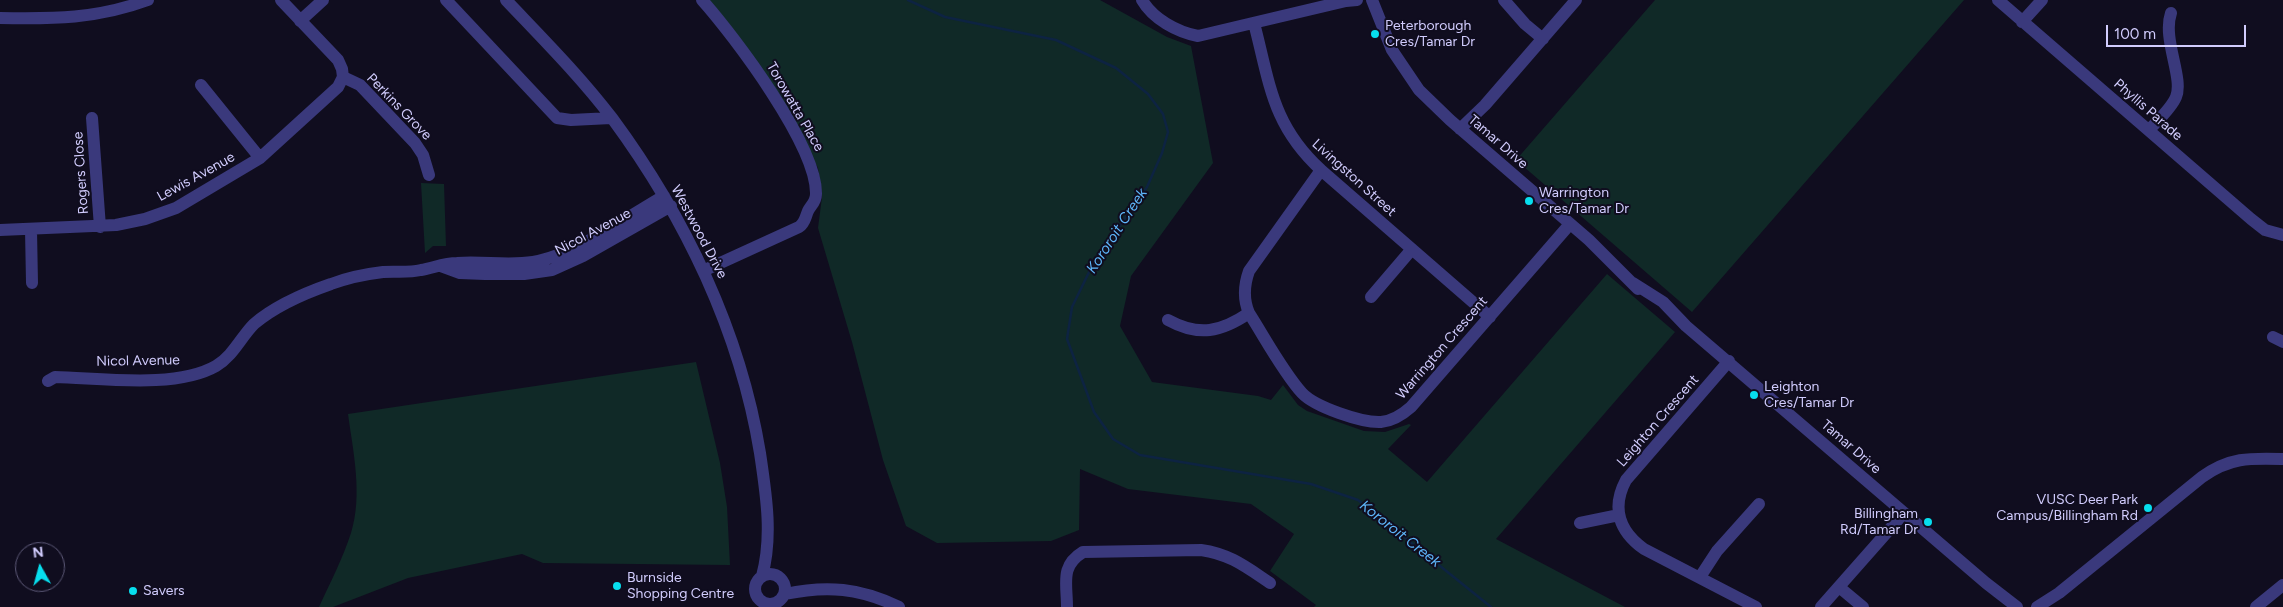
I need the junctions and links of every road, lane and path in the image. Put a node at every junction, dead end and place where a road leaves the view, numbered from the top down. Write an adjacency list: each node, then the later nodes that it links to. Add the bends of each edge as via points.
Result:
1 (148, 0): 15 (street, via 75,18)
2 (281, 0): 16 (street)
3 (323, 0): 16 (street)
4 (446, 0): 23 (street, via 555,117 565,120)
5 (506, 0): 23 (street, Westwood Drive)
6 (702, 0): 36 (street, Torowatta Place, via 779,106 812,167 816,193 804,224)
7 (1142, 0): 18 (street, via 1155,16 1189,34 1207,35)
8 (1350, 0): 18 (street)
9 (1372, 0): 25 (street, Tamar Drive, via 1386,38 1409,77)
10 (1504, 0): 19 (street)
11 (1576, 0): 19 (street)
12 (1998, 0): 17 (street, Phyllis Parade)
13 (2042, 0): 17 (street)
14 (2171, 14): 24 (street, via 2168,29 2177,94)
15 (0, 18)
16 (300, 21): 20 (street, via 340,63)
17 (2022, 22): 24 (street, Phyllis Parade)
18 (1254, 24): 27 (street, Livingston Street, via 1280,118 1298,147)
19 (1543, 39): 25 (street)
20 (343, 77): 26 (street, Lewis Avenue, via 338,87); 28 (street, Perkins Grove, via 360,85 415,142)
21 (201, 85): 26 (street)
22 (92, 118): 31 (street, Rogers Close)
23 (611, 118): 29 (street, Westwood Drive)
24 (2149, 130): 34 (street, Phyllis Parade, via 2265,230)
25 (1463, 131): 30 (street, Tamar Drive)
26 (260, 158): 31 (street, Lewis Avenue, via 176,208 145,219)
27 (1321, 170): 35 (street, Livingston Street); 39 (street, Warrington Crescent, via 1249,271 1245,295)
28 (429, 175)
29 (668, 201): 36 (street, Westwood Drive); 43 (street, Nicol Avenue, via 583,256 552,270 524,274 460,273 437,264 421,270 363,275 331,284 283,305 253,325 226,358 199,373 170,378 108,380 55,377)
30 (1570, 224): 40 (street, Warrington Crescent); 42 (street, Tamar Drive, via 1634,283 1663,302 1686,326)
31 (100, 227): 33 (street, Lewis Avenue)
32 (0, 230): 33 (street, Lewis Avenue)
33 (31, 230): 37 (street)
34 (2283, 235)
35 (1412, 249): 38 (street); 40 (street, Livingston Street)
36 (705, 270): 49 (street, Westwood Drive, via 740,367 757,436 766,494)
37 (32, 283)
38 (1370, 297)
39 (1249, 313): 40 (street, Warrington Crescent, via 1307,398 1374,422 1398,417 1411,408); 41 (street, via 1216,330 1189,329)
40 (1490, 317)
41 (1168, 320)
42 (1729, 361): 46 (street, Tamar Drive); 47 (street, Leighton Crescent, via 1626,480 1620,497)
43 (48, 381)
44 (2283, 459): 56 (street, via 2241,459 2218,467)
45 (1759, 504): 51 (street, via 1717,551)
46 (1904, 512): 54 (street); 55 (street, Tamar Drive)
47 (1620, 515): 48 (street); 51 (street, via 1625,530 1636,543)
48 (1580, 523)
49 (768, 555): 50 (street, Westwood Drive); 57 (street, Westwood Drive)
50 (762, 576): 57 (street, via 772,574); 57 (street, Westwood Drive, via 755,590 759,599)
51 (1700, 577): 60 (street)
52 (1270, 583): 59 (street, via 1237,560 1219,552 1083,552 1068,565)
53 (2283, 585): 67 (street)
54 (1839, 587): 61 (street); 62 (street)
55 (1995, 592): 63 (street, Tamar Drive); 64 (street, Tamar Drive)
56 (2059, 593): 65 (street); 66 (street)
57 (776, 596): 58 (street, via 804,590 845,589 871,594)
58 (898, 607)
59 (1067, 607)
60 (1756, 607)
61 (1821, 607)
62 (1863, 607)
63 (2006, 607)
64 (2017, 607)
65 (2037, 607)
66 (2045, 607)
67 (2256, 607)

